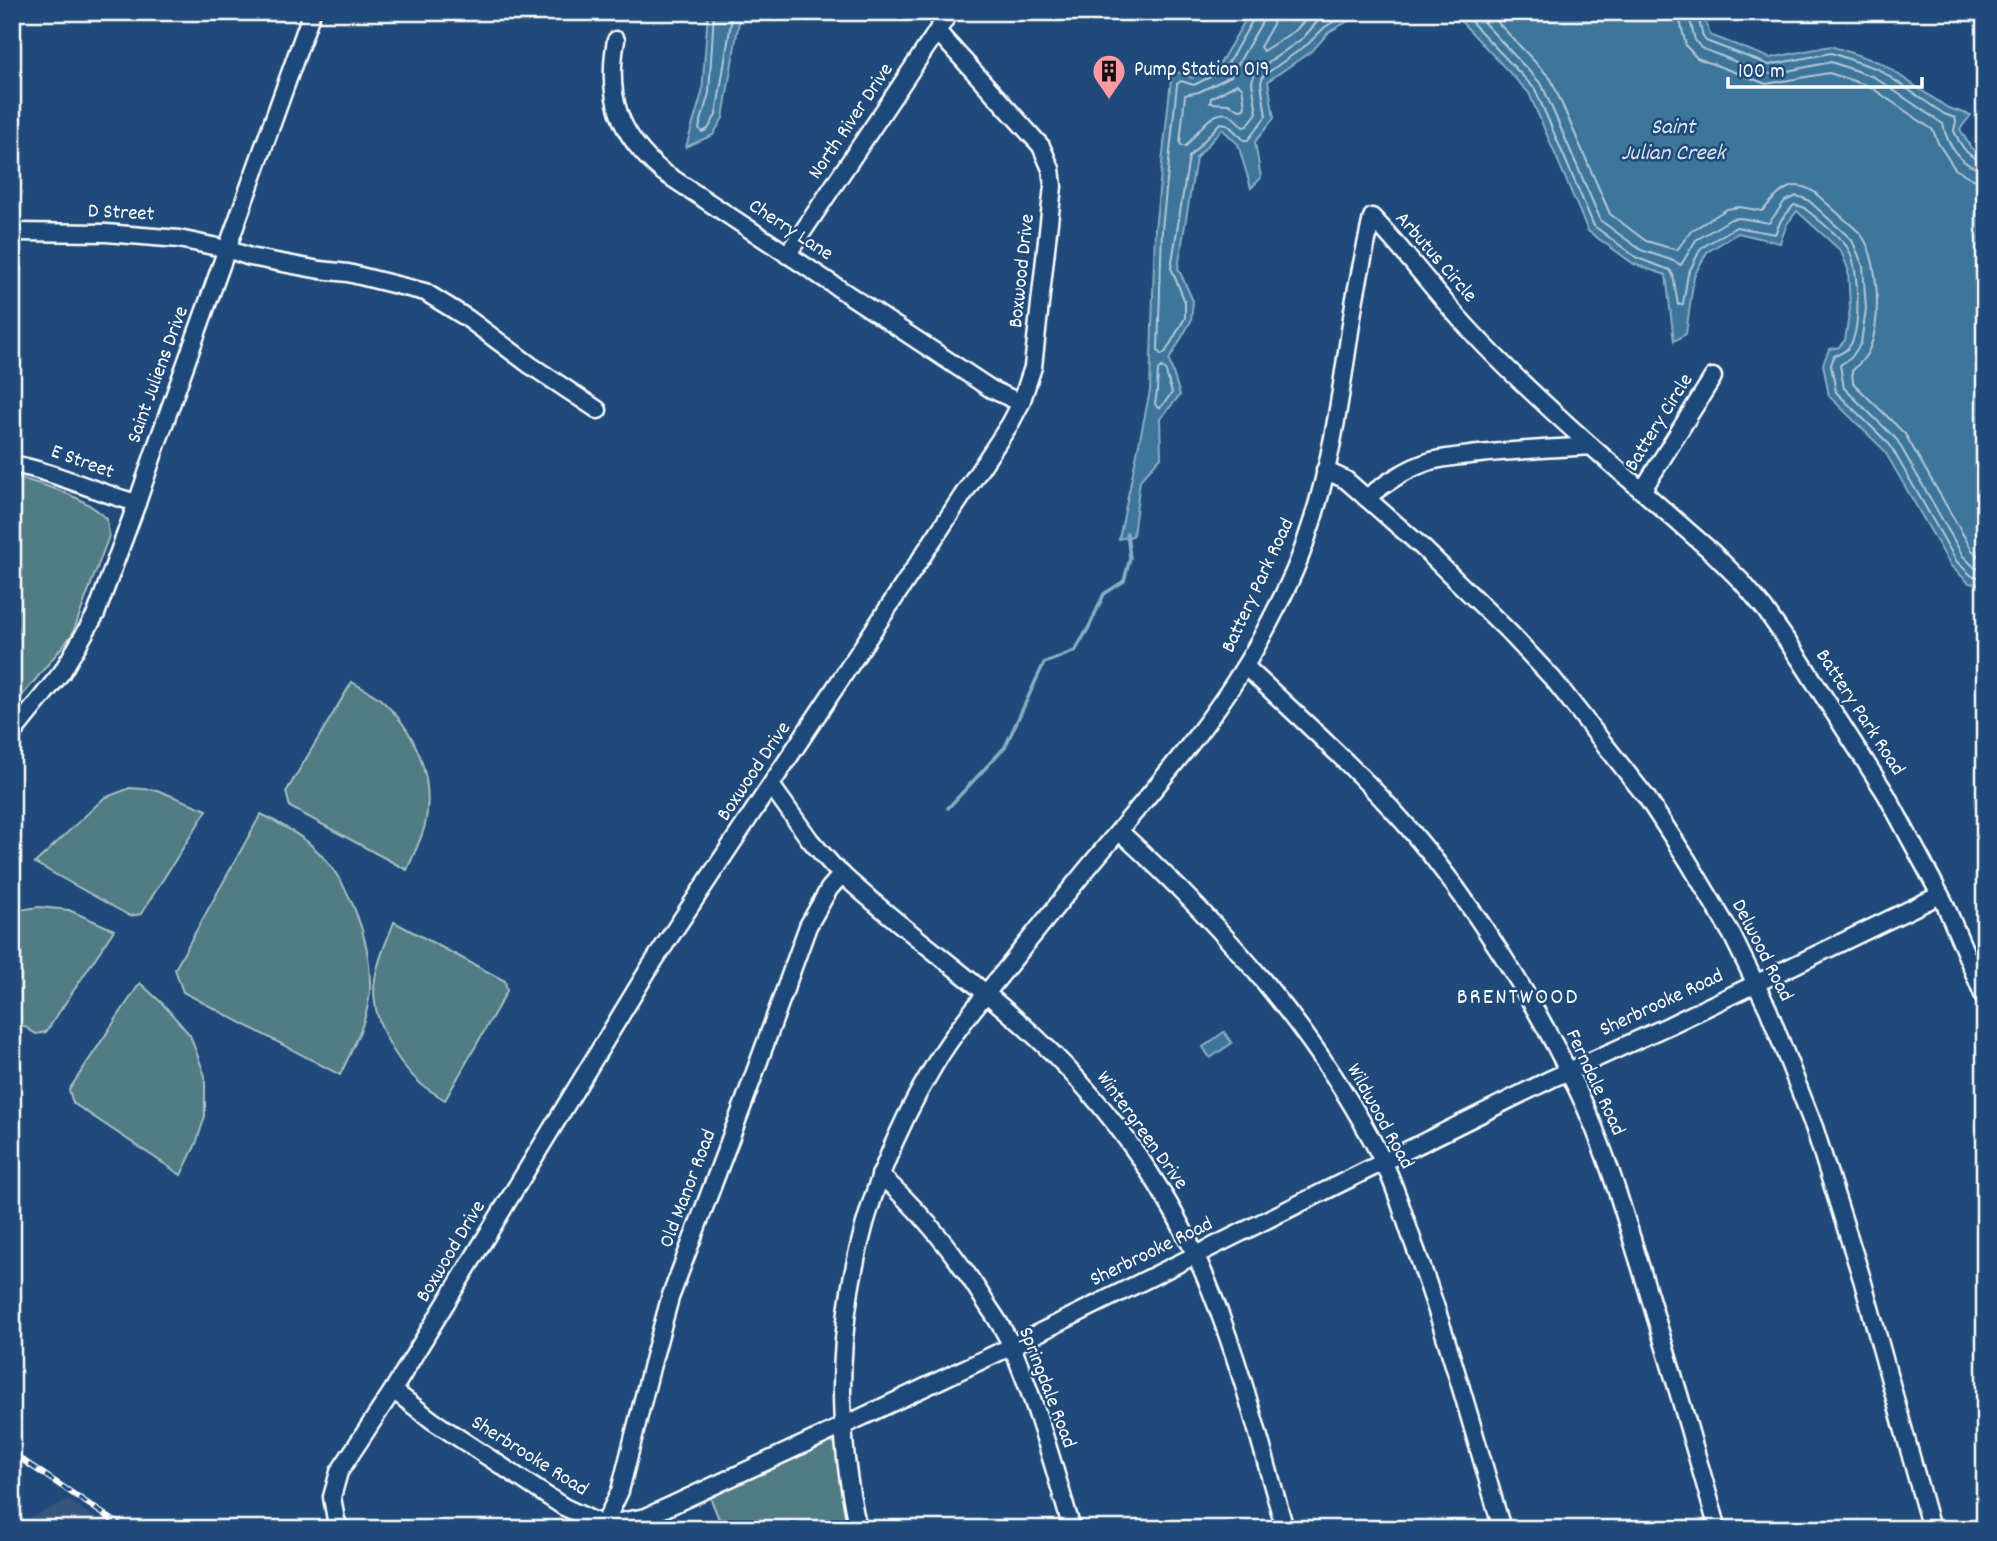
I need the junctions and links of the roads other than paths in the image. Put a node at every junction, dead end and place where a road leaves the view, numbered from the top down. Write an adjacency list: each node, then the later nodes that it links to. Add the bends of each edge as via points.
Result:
1 (312, 12): 6 (street, Saint Juliens Drive)
2 (950, 12): 3 (street, North River Drive)
3 (937, 31): 7 (street, North River Drive); 9 (street, Boxwood Drive, via 1041,146 1051,169 1037,342)
4 (615, 40): 7 (street, Cherry Lane, via 613,92 636,146 663,172)
5 (12, 232): 6 (street, D Street, via 160,237)
6 (227, 249): 10 (street, D Street, via 425,292); 16 (street, Saint Juliens Drive)
7 (788, 255): 9 (street, Cherry Lane, via 991,389)
8 (1713, 377): 14 (street, Battery Circle)
9 (1021, 403): 19 (street, Boxwood Drive)
10 (597, 410)
11 (1591, 446): 13 (street, Arbutus Circle, via 1467,327 1372,218); 14 (street, Battery Park Road); 15 (street, via 1430,461)
12 (12, 464): 16 (street, E Street)
13 (1325, 470): 15 (street, via 1346,480); 17 (street, Battery Park Road, via 1305,544)
14 (1642, 491): 22 (street, Battery Park Road, via 1713,553 1764,608 1886,794)
15 (1366, 498): 23 (street, Delwood Road, via 1509,632 1610,749 1688,861)
16 (137, 503): 18 (street, Saint Juliens Drive, via 96,614 62,672)
17 (1245, 666): 20 (street, Battery Park Road, via 1170,771); 26 (street, Ferndale Road, via 1374,790 1416,837 1520,984)
18 (12, 734)
19 (771, 785): 21 (street, Wintergreen Drive); 31 (street, Boxwood Drive, via 650,967)
20 (1119, 831): 24 (street, Battery Park Road); 27 (street, Wildwood Road, via 1206,915 1276,997 1322,1058)
21 (842, 874): 24 (street, Wintergreen Drive); 33 (street, Old Manor Road, via 808,926 670,1298 620,1491)
22 (1940, 895): 23 (street, Sherbrooke Road); 25 (street, Battery Park Road)
23 (1756, 984): 26 (street, Sherbrooke Road); 40 (street, Delwood Road, via 1814,1127 1862,1279)
24 (986, 994): 28 (street, Battery Park Road, via 935,1064); 29 (street, Wintergreen Drive, via 1038,1039 1113,1121 1165,1198)
25 (1985, 999)
26 (1568, 1071): 27 (street, Sherbrooke Road); 39 (street, Ferndale Road, via 1619,1197)
27 (1383, 1162): 29 (street, Sherbrooke Road); 38 (street, Wildwood Road, via 1434,1299)
28 (880, 1175): 30 (street, Springdale Road, via 940,1237 972,1279); 32 (street, Battery Park Road, via 852,1279 843,1356)
29 (1195, 1255): 30 (street, Sherbrooke Road); 37 (street, Wintergreen Drive, via 1228,1337)
30 (1012, 1346): 32 (street, Sherbrooke Road); 36 (street, Springdale Road)
31 (393, 1390): 33 (street, Sherbrooke Road, via 564,1507); 34 (street, Boxwood Drive, via 335,1480 332,1497)
32 (844, 1426): 33 (street, Sherbrooke Road, via 668,1508); 35 (street, Battery Park Road)
33 (603, 1527)
34 (341, 1529)
35 (858, 1529)
36 (1072, 1529)
37 (1285, 1529)
38 (1502, 1529)
39 (1718, 1529)
40 (1931, 1529)

